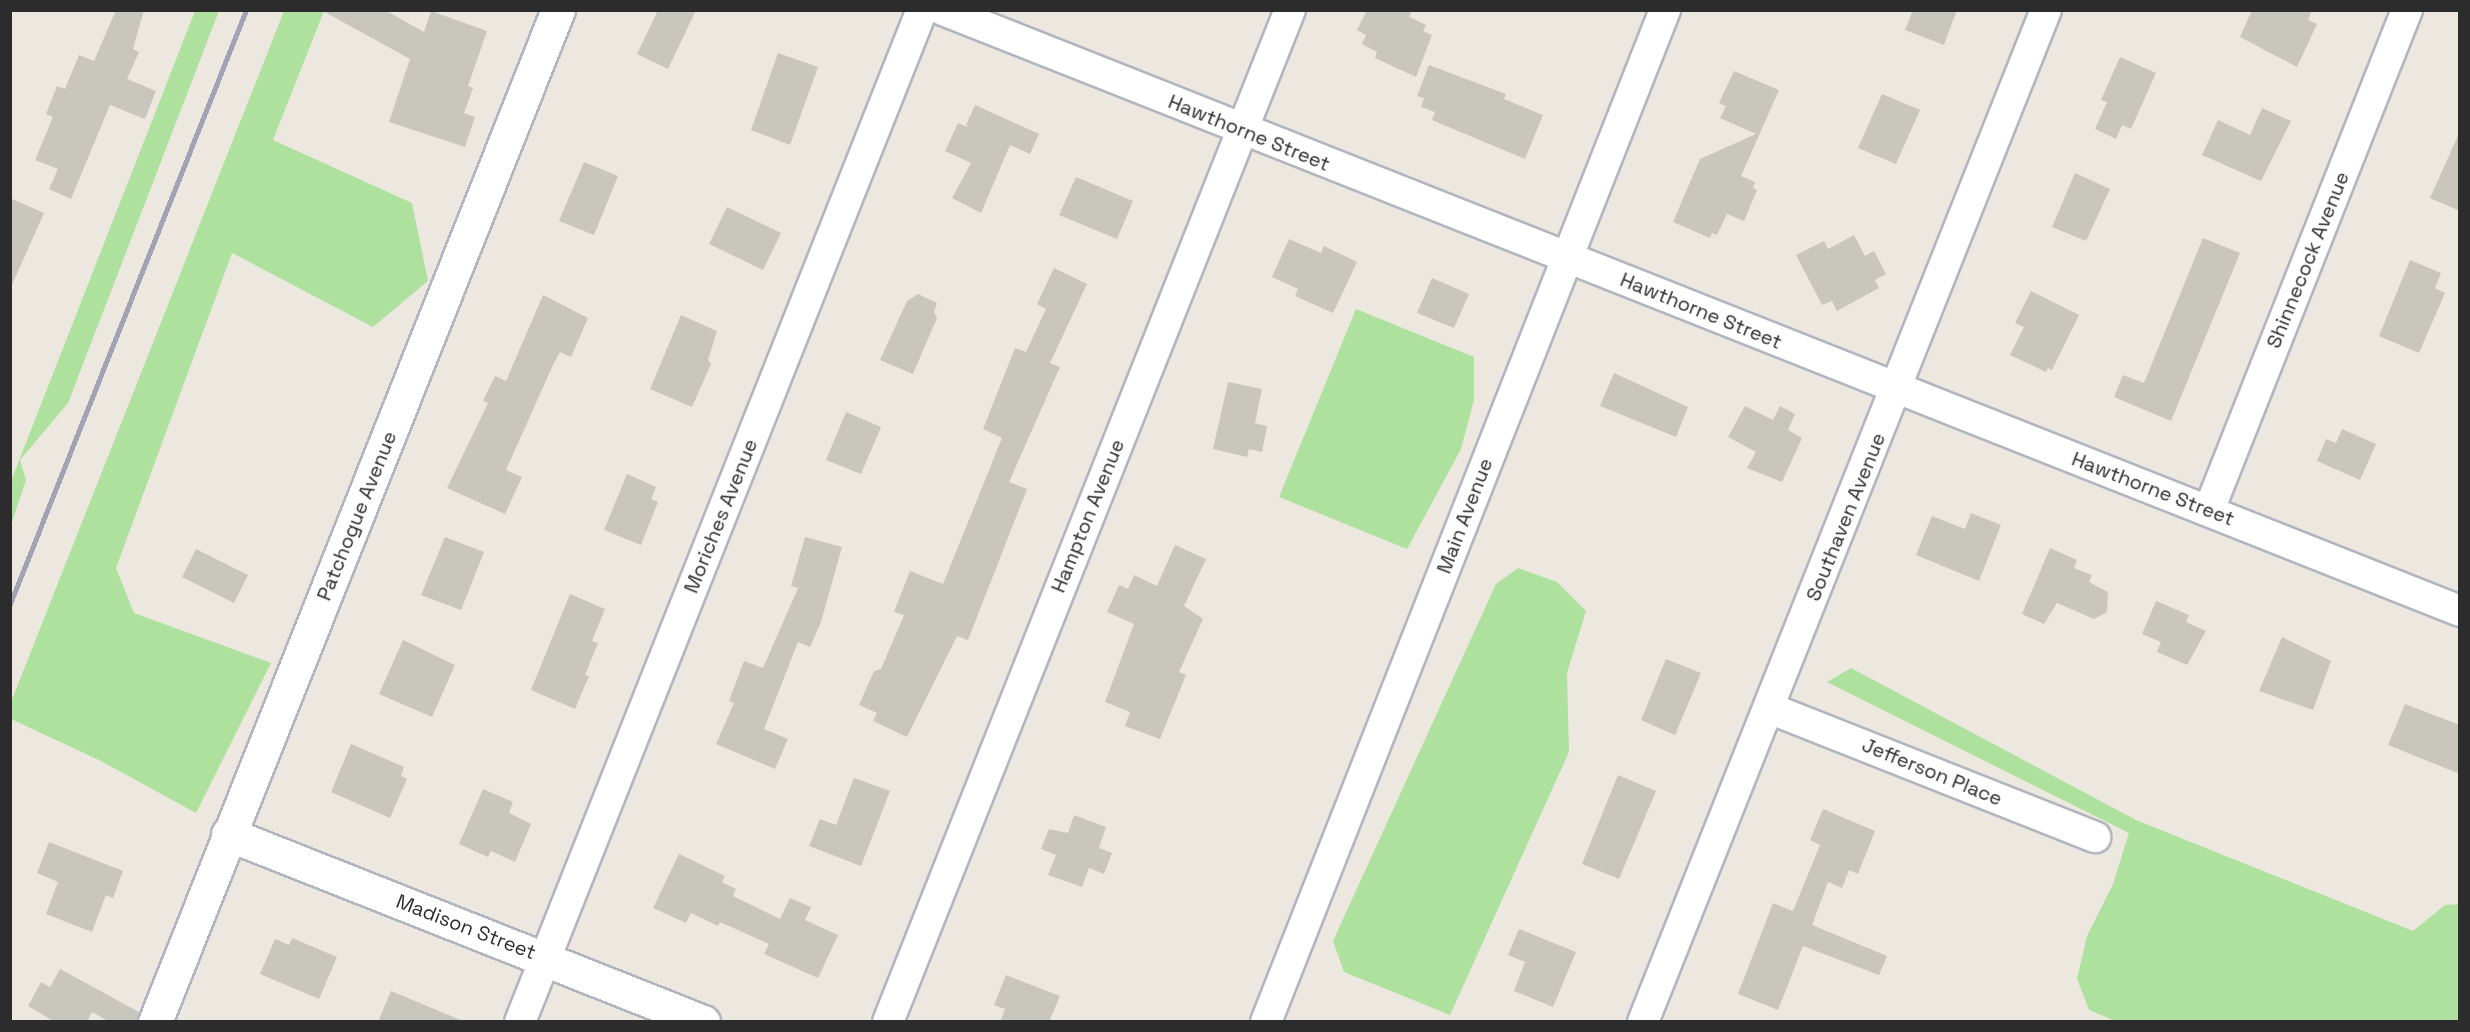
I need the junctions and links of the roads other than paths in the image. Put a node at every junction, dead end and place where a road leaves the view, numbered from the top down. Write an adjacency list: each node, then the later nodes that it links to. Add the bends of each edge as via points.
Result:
1 (558, 10): 14 (street, Patchogue Avenue)
2 (922, 10): 16 (street, Moriches Avenue)
3 (943, 10): 8 (street, Hawthorne Street)
4 (1290, 10): 8 (street, Hampton Avenue)
5 (1665, 10): 9 (street, Main Avenue)
6 (2046, 10): 10 (street, Southaven Avenue)
7 (2408, 10): 11 (street, Shinnecock Avenue)
8 (1241, 130): 9 (street, Hawthorne Street); 21 (street, Hampton Avenue)
9 (1567, 258): 10 (street, Hawthorne Street); 22 (street, Main Avenue)
10 (1898, 389): 11 (street, Hawthorne Street); 13 (street, Southaven Avenue)
11 (2209, 510): 12 (street, Hawthorne Street)
12 (2460, 611)
13 (1769, 708): 15 (street, Jefferson Place); 17 (street, Southaven Avenue)
14 (228, 834): 16 (street, Madison Street); 18 (street, Patchogue Avenue)
15 (2095, 837)
16 (545, 958): 19 (street, Moriches Avenue); 20 (street, Madison Street)
17 (1645, 1021)
18 (155, 1022)
19 (520, 1022)
20 (703, 1022)
21 (888, 1022)
22 (1266, 1022)

